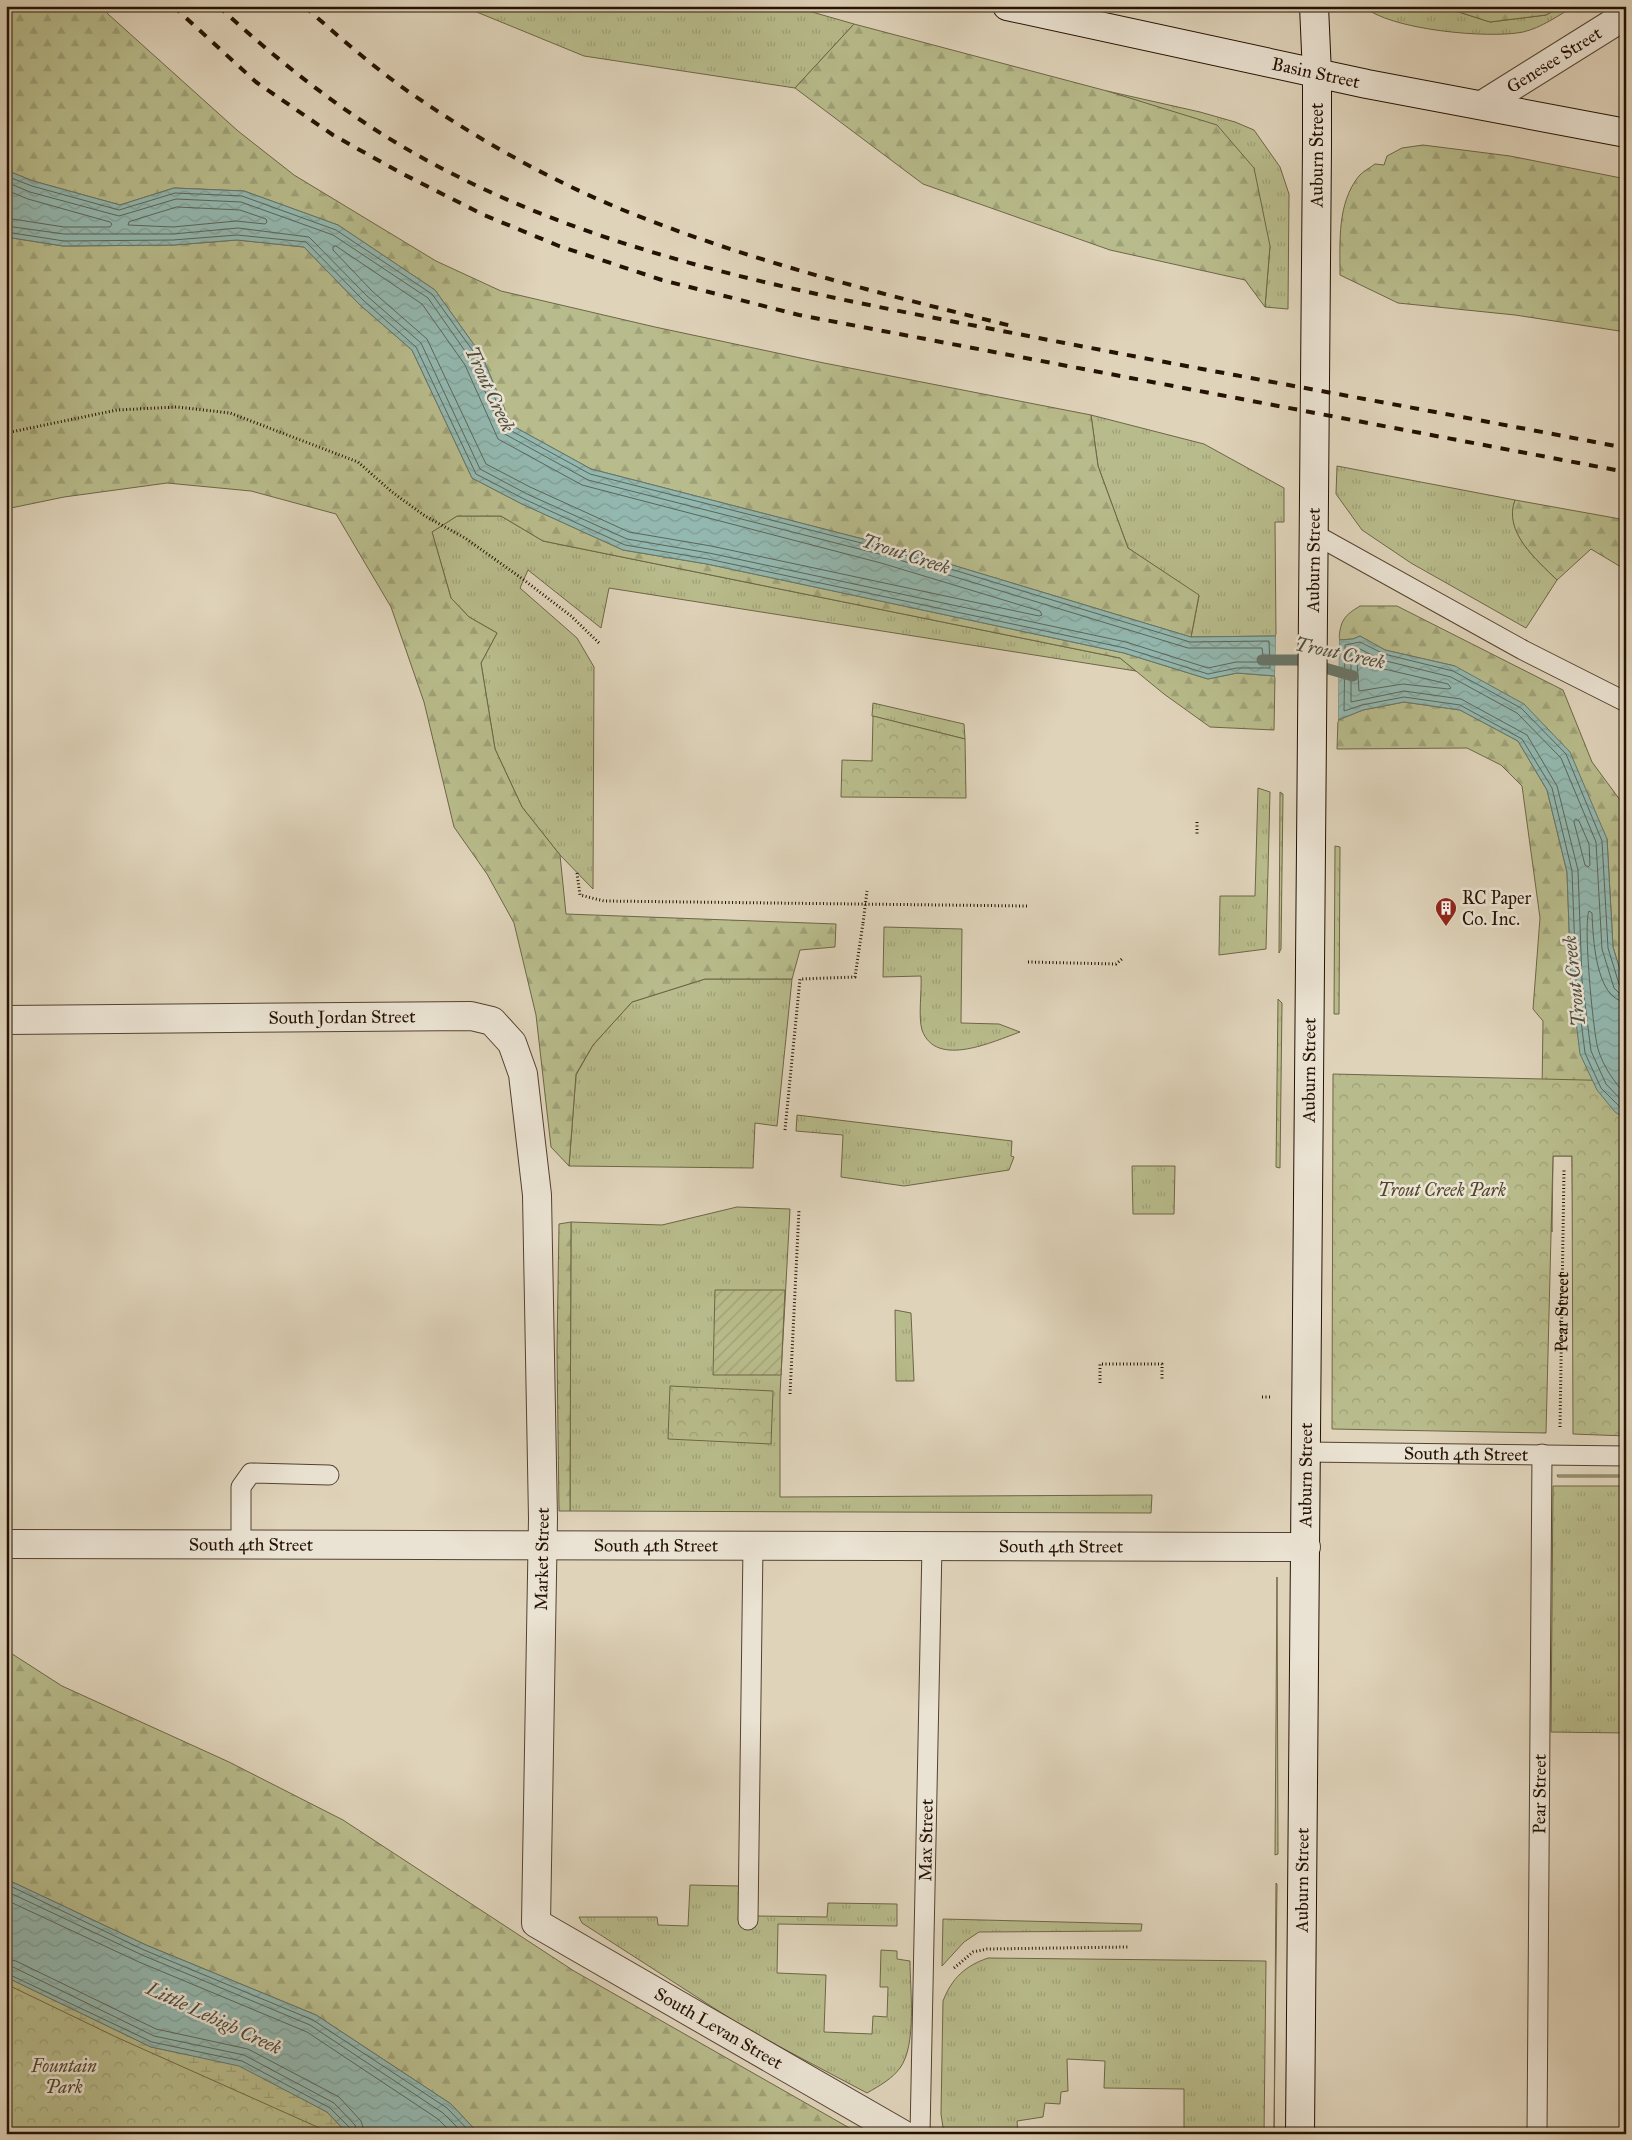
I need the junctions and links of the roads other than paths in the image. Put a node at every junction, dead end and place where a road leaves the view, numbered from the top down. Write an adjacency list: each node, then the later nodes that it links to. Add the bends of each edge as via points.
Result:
1 (1007, 6): 4 (street, Basin Street)
2 (1314, 6): 4 (street, Auburn Street)
3 (1626, 15): 5 (street, Genesee Street)
4 (1317, 74): 5 (street, Basin Street); 7 (street, Auburn Street)
5 (1482, 105): 6 (street, Basin Street)
6 (1626, 133)
7 (1314, 534): 8 (lane, via 1522,650); 11 (street, Auburn Street)
8 (1626, 702)
9 (6, 1020): 10 (street, South Jordan Street, via 471,1016 492,1021 512,1043 523,1074)
10 (537, 1195): 17 (street, Market Street)
11 (1306, 1452): 12 (lane, South 4th Street); 20 (street, Auburn Street)
12 (1551, 1455): 13 (lane, South 4th Street); 26 (lane, Pear Street)
13 (1626, 1456)
14 (330, 1475): 16 (lane, via 251,1473 241,1487)
15 (6, 1544): 16 (street, South 4th Street)
16 (241, 1545): 17 (street, South 4th Street)
17 (543, 1545): 18 (street, South 4th Street); 22 (street, Market Street)
18 (753, 1546): 19 (street, South 4th Street); 21 (lane)
19 (932, 1546): 20 (street, South 4th Street); 24 (lane, Max Street)
20 (1306, 1547): 25 (street, Auburn Street)
21 (748, 1920)
22 (536, 1923): 23 (street, South Levan Street)
23 (902, 2134)
24 (920, 2134)
25 (1300, 2134)
26 (1537, 2134)

